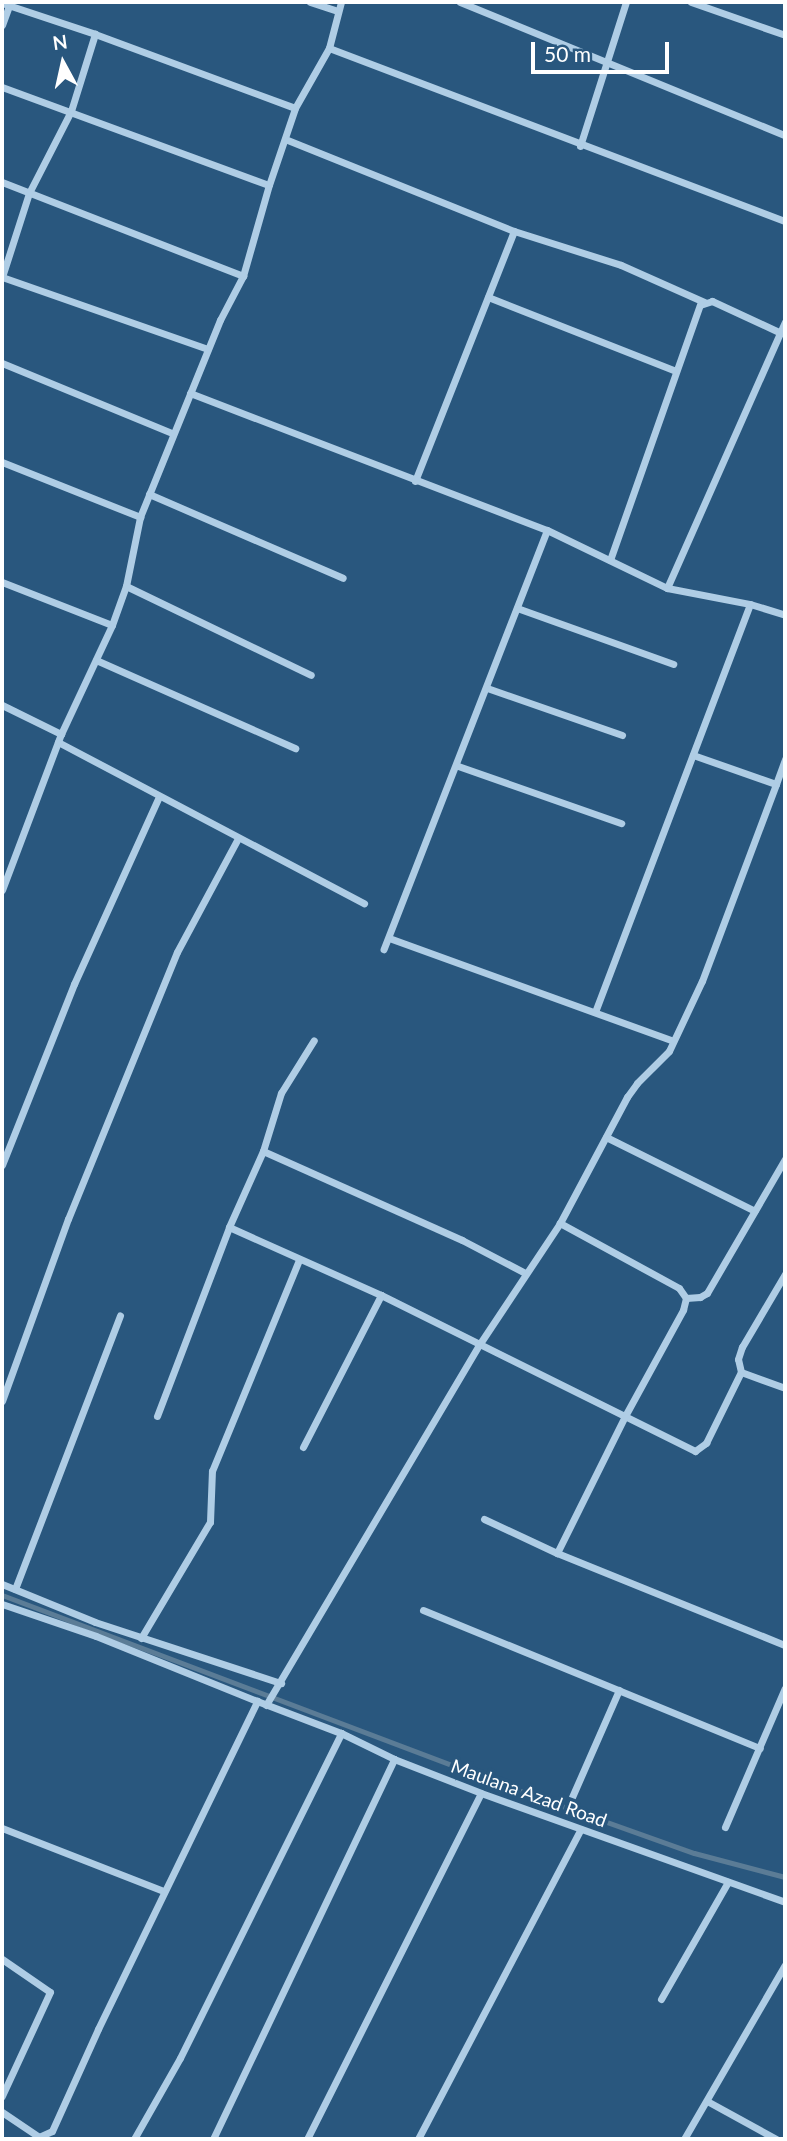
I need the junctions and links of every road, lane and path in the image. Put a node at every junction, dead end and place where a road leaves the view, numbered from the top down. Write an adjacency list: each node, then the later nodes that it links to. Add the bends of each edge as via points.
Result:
1 (310, 2): 7 (street)
2 (341, 2): 7 (street)
3 (460, 2): 12 (street)
4 (625, 2): 12 (street)
5 (691, 2): 10 (street)
6 (6, 4): 8 (street); 9 (street)
7 (337, 11): 11 (street)
8 (2, 25)
9 (95, 34): 14 (street); 15 (street)
10 (785, 35)
11 (329, 48): 14 (street); 18 (street)
12 (606, 60): 16 (street); 18 (street)
13 (2, 87): 15 (street)
14 (295, 108): 17 (street)
15 (71, 111): 20 (street); 21 (street)
16 (785, 135)
17 (285, 139): 20 (street); 23 (street)
18 (580, 146): 22 (street)
19 (2, 182): 21 (street)
20 (269, 185): 24 (street)
21 (29, 192): 24 (street); 25 (street)
22 (785, 221)
23 (514, 230): 26 (street); 27 (street, via 621,265)
24 (243, 276): 30 (street)
25 (2, 277): 30 (street)
26 (488, 296): 32 (street); 36 (street)
27 (705, 302): 29 (street, via 712,301); 32 (street, via 696,310)
28 (785, 322): 29 (street)
29 (780, 332): 44 (street)
30 (208, 349): 33 (street)
31 (2, 363): 34 (street)
32 (676, 371): 40 (street)
33 (190, 393): 34 (street); 36 (street)
34 (172, 433): 37 (street)
35 (2, 462): 38 (street)
36 (415, 481): 39 (street)
37 (149, 494): 38 (street); 41 (street)
38 (140, 517): 43 (street)
39 (547, 530): 40 (street); 46 (street)
40 (610, 561): 44 (street)
41 (342, 578)
42 (2, 582): 48 (street)
43 (126, 586): 48 (street); 51 (street)
44 (667, 588): 45 (street)
45 (750, 604): 47 (street); 58 (street)
46 (517, 608): 50 (street); 52 (street)
47 (785, 615)
48 (112, 625): 49 (street)
49 (96, 660): 54 (street); 57 (street)
50 (673, 664)
51 (311, 675)
52 (487, 688): 55 (street); 60 (street)
53 (2, 705): 54 (street)
54 (61, 734): 56 (street)
55 (622, 735)
56 (58, 742): 62 (street); 65 (street)
57 (295, 748)
58 (693, 755): 61 (street); 69 (street)
59 (785, 759): 61 (street)
60 (458, 765): 63 (street); 67 (street)
61 (776, 784): 71 (street, via 702,981)
62 (159, 797): 64 (street); 75 (street, via 74,984)
63 (621, 823)
64 (238, 838): 66 (street); 88 (street, via 177,952 68,1219)
65 (2, 890)
66 (364, 903)
67 (389, 937): 68 (street); 69 (street)
68 (384, 949)
69 (595, 1012): 71 (street)
70 (314, 1040): 73 (street, via 281,1093)
71 (673, 1041): 72 (street, via 660,1063 637,1083)
72 (606, 1137): 76 (street); 77 (street)
73 (262, 1151): 78 (street); 80 (street, via 463,1240)
74 (785, 1159): 76 (street)
75 (2, 1165)
76 (755, 1211): 83 (street, via 707,1293)
77 (561, 1223): 80 (street); 83 (street, via 679,1288)
78 (229, 1227): 79 (street); 89 (street)
79 (299, 1259): 82 (street); 98 (street, via 212,1471 210,1522)
80 (525, 1273): 85 (street)
81 (785, 1274): 86 (street, via 742,1347 738,1359)
82 (381, 1295): 85 (street); 91 (street)
83 (686, 1298): 90 (street)
84 (120, 1315): 95 (street)
85 (480, 1345): 90 (street); 100 (street)
86 (741, 1372): 87 (street); 90 (street, via 706,1443 695,1451)
87 (785, 1388)
88 (2, 1401)
89 (157, 1416)
90 (625, 1416): 93 (street)
91 (303, 1447)
92 (484, 1519): 93 (street)
93 (558, 1553): 99 (street)
94 (2, 1584): 95 (street)
95 (15, 1589): 98 (street)
96 (2, 1604): 103 (street, Maulana Azad Road, via 96,1636)
97 (423, 1610): 102 (street)
98 (141, 1638): 100 (street)
99 (785, 1645)
100 (281, 1683): 104 (street)
101 (785, 1688): 106 (street)
102 (619, 1690): 106 (street); 109 (street)
103 (257, 1701): 104 (street, Maulana Azad Road); 114 (street)
104 (268, 1703): 105 (street, Maulana Azad Road)
105 (341, 1733): 107 (street, Maulana Azad Road); 123 (street, via 180,2058)
106 (760, 1748): 110 (street)
107 (394, 1759): 108 (street, Maulana Azad Road); 124 (street)
108 (481, 1793): 112 (street, Maulana Azad Road); 125 (street)
109 (572, 1797)
110 (725, 1827)
111 (2, 1828): 114 (street)
112 (581, 1829): 113 (street, Maulana Azad Road); 122 (street)
113 (728, 1882): 115 (street, Maulana Azad Road); 118 (street)
114 (164, 1891): 121 (street, via 52,2130 38,2137)
115 (785, 1902)
116 (2, 1959): 119 (street, via 51,1992)
117 (785, 1965): 120 (street)
118 (661, 1999)
119 (2, 2096)
120 (706, 2101): 126 (street); 127 (street)
121 (2, 2112)
122 (421, 2138)
123 (134, 2139)
124 (213, 2139)
125 (307, 2139)
126 (684, 2139)
127 (776, 2139)

